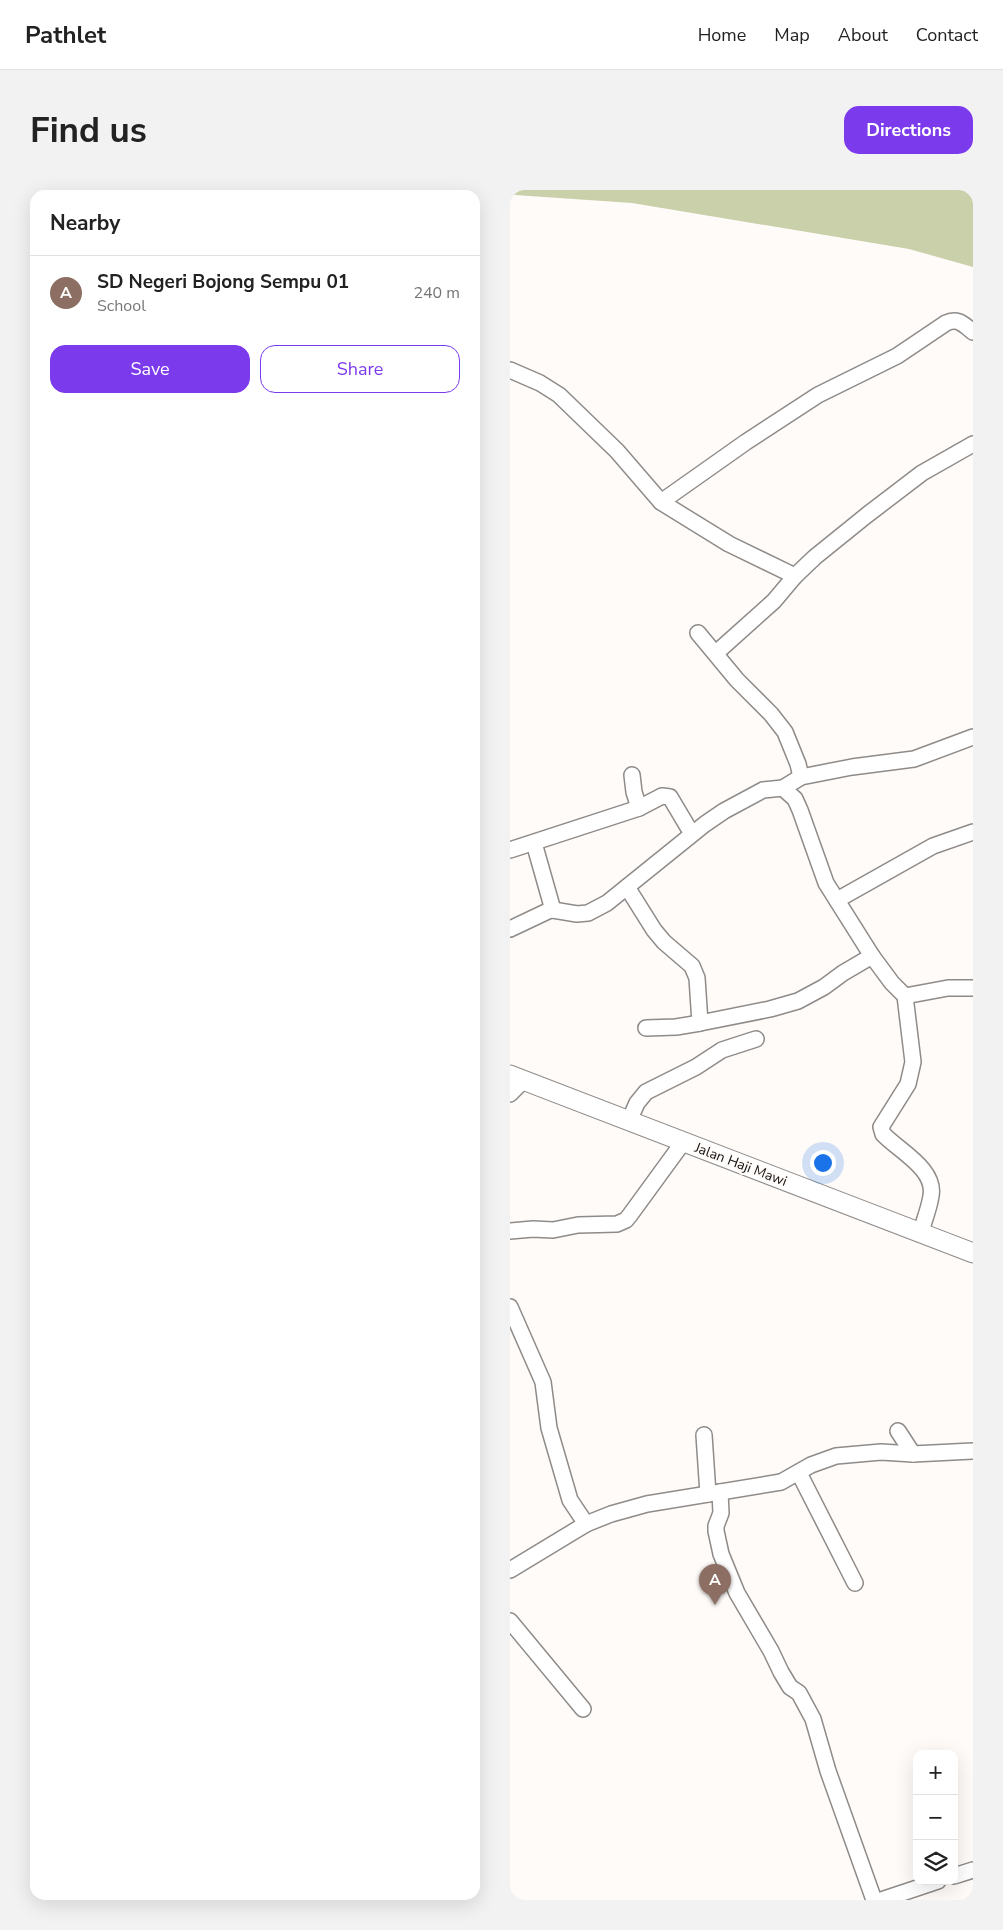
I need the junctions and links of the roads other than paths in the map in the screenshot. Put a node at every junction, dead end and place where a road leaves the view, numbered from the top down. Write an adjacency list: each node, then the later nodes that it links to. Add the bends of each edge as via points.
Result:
1 (973, 332): 4 (street, via 958,321 950,321 897,356 818,395)
2 (510, 370): 4 (street, via 559,395 617,451)
3 (973, 444): 5 (street, via 922,473)
4 (661, 502): 5 (street, via 729,544)
5 (795, 576): 7 (street, via 774,601)
6 (698, 633): 7 (street)
7 (716, 653): 10 (street, via 784,732)
8 (971, 742): 10 (street, via 914,759)
9 (632, 775): 12 (street)
10 (802, 778): 11 (street)
11 (784, 788): 14 (street, via 756,794 724,811); 18 (street, via 795,799 821,873)
12 (639, 808): 14 (street, via 668,796); 15 (street)
13 (973, 832): 18 (street, via 933,846)
14 (692, 834): 17 (street)
15 (534, 843): 16 (street); 19 (street)
16 (510, 850)
17 (627, 887): 19 (street, via 588,913); 24 (street, via 654,930 692,966 697,978)
18 (837, 900): 21 (street)
19 (553, 910): 20 (street)
20 (510, 929)
21 (872, 956): 23 (street); 24 (street, via 798,1001)
22 (973, 988): 23 (street, via 948,988)
23 (905, 996): 32 (street, via 913,1062 908,1084 881,1127 883,1134 913,1160 929,1180 932,1195)
24 (700, 1023): 25 (street)
25 (646, 1028)
26 (756, 1040): 29 (street, via 722,1050 696,1068 646,1092 637,1103)
27 (517, 1077): 28 (street); 29 (street, Jalan Haji Mawi)
28 (510, 1094)
29 (630, 1121): 30 (street, Jalan Haji Mawi)
30 (684, 1141): 31 (street, via 630,1216 622,1222); 32 (street, Jalan Haji Mawi)
31 (510, 1231)
32 (920, 1234): 33 (street, Jalan Haji Mawi)
33 (973, 1253)
34 (510, 1307): 41 (street, via 542,1382 549,1428 570,1500)
35 (898, 1431): 38 (street)
36 (704, 1435): 40 (street)
37 (973, 1451): 38 (street)
38 (913, 1454): 39 (street, via 881,1452 836,1456)
39 (799, 1473): 40 (street, via 781,1482); 43 (street)
40 (714, 1493): 41 (street, via 648,1504); 49 (street, via 721,1513 716,1526 720,1554 737,1593 781,1672 790,1687 799,1693 813,1719)
41 (586, 1524): 42 (street)
42 (510, 1570)
43 (855, 1583)
44 (510, 1621): 45 (street)
45 (583, 1709)
46 (973, 1870): 47 (street)
47 (958, 1875)
48 (926, 1885): 50 (street)
49 (874, 1900)
50 (881, 1900)

